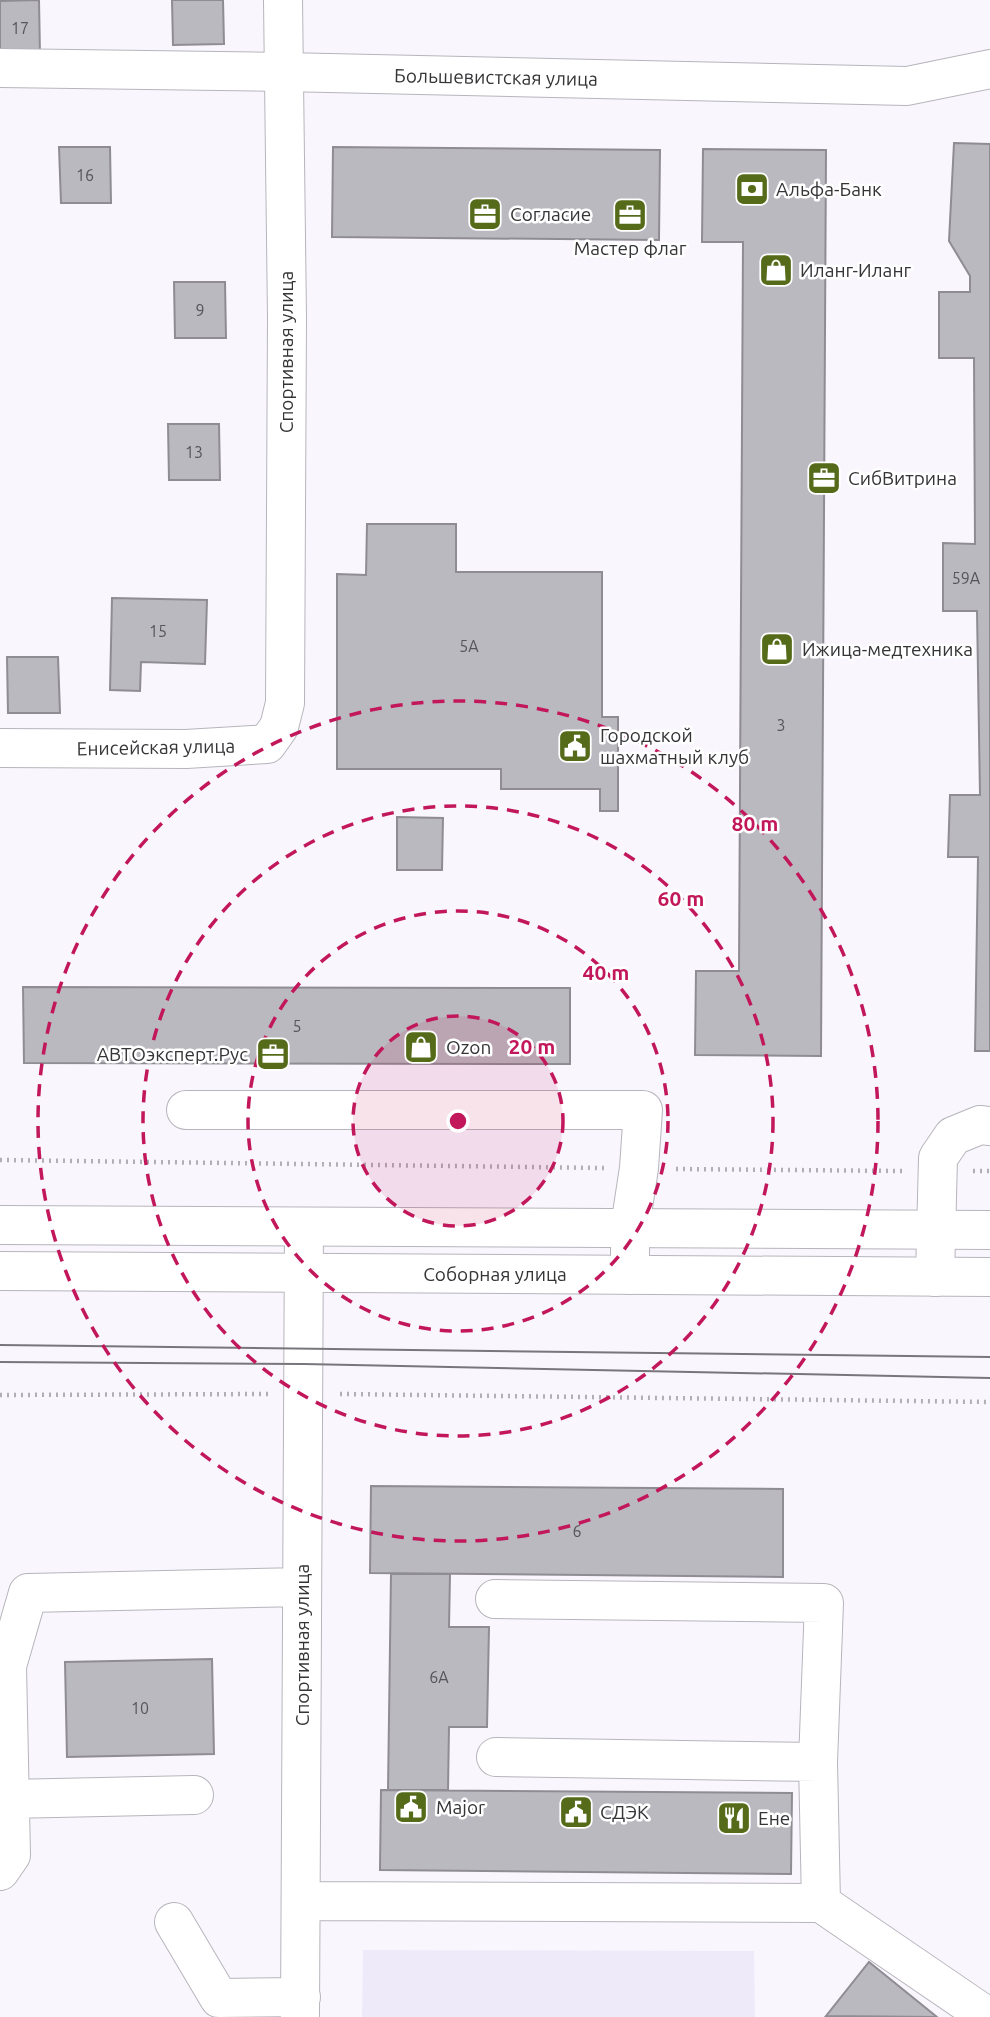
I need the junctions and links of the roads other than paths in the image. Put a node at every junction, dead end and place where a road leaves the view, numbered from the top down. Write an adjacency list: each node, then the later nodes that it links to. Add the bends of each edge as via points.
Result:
1 (284, 0): 4 (street, Спортивная улица)
2 (0, 68): 4 (street, Большевистская улица)
3 (990, 69): 4 (street, Большевистская улица, via 907,86)
4 (283, 72): 5 (street, Спортивная улица)
5 (285, 703): 6 (street, Енисейская улица, via 279,727 267,744 186,749)
6 (0, 748)
7 (186, 1110): 11 (street, via 643,1110)
8 (990, 1126): 12 (street, via 980,1125 953,1136 938,1158)
9 (0, 1225): 10 (street)
10 (304, 1227): 11 (street); 15 (street, Спортивная улица)
11 (630, 1227): 12 (street); 16 (street)
12 (935, 1230): 13 (street); 17 (street)
13 (990, 1230)
14 (0, 1271): 15 (street, Соборная улица)
15 (304, 1273): 16 (street, Соборная улица); 19 (street, Спортивная улица)
16 (630, 1275): 17 (street, Соборная улица)
17 (935, 1277): 18 (street, Соборная улица)
18 (990, 1278)
19 (302, 1587): 21 (street, via 27,1593); 27 (street, Спортивная улица)
20 (495, 1599): 23 (street, via 824,1603)
21 (4, 1666): 25 (street)
22 (496, 1757): 23 (street)
23 (818, 1762): 28 (street)
24 (194, 1795): 25 (street)
25 (9, 1799): 26 (street, via 11,1856)
26 (0, 1871)
27 (301, 1901): 28 (street); 30 (street, Спортивная улица)
28 (821, 1903): 31 (street)
29 (174, 1922): 30 (street, via 219,1998)
30 (300, 2007)
31 (988, 2017)

